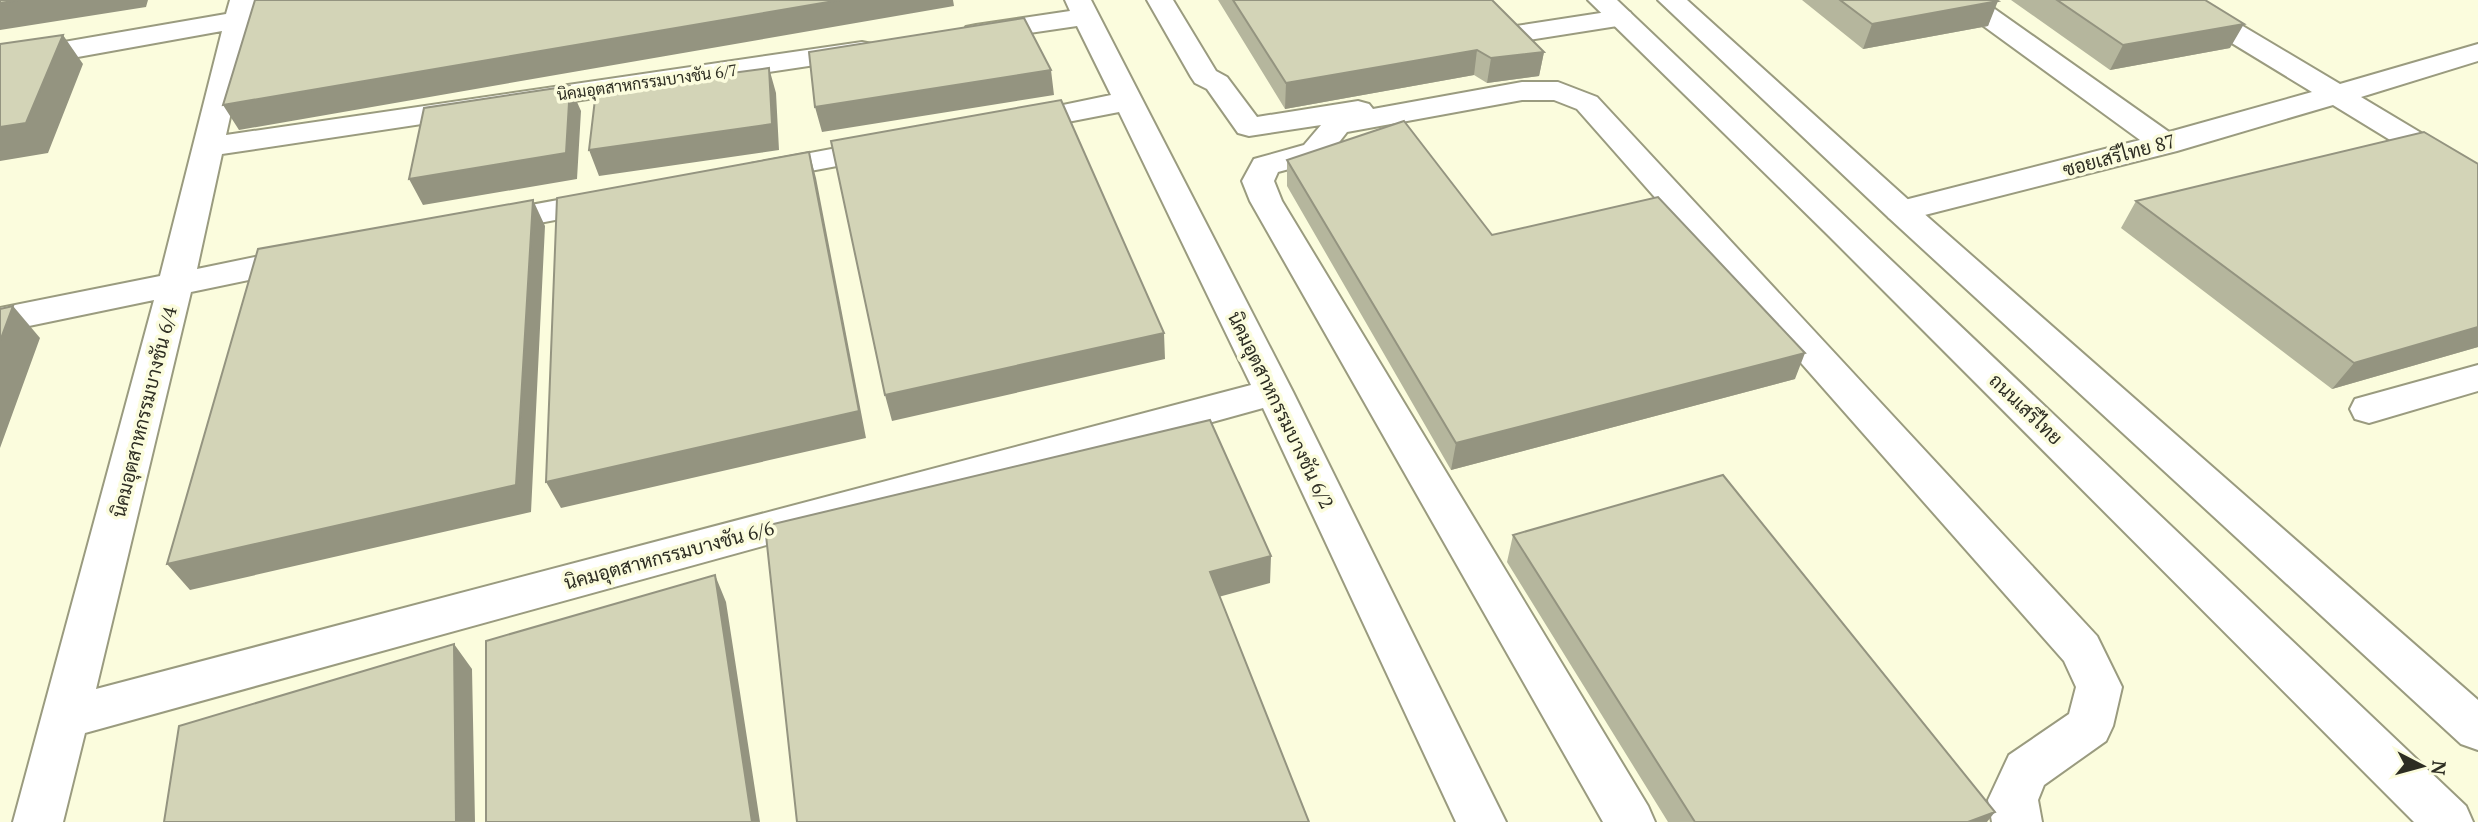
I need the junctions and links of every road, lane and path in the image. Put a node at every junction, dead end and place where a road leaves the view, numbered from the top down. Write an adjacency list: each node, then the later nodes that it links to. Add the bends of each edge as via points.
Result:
1 (1160, 0): 6 (street, via 1205,76 1217,83 1249,127 1547,84 1496,27)
2 (1671, 0): 21 (street)
3 (1965, 0): 16 (street)
4 (2180, 0): 12 (street)
5 (1082, 8): 8 (street); 13 (street, นิคมอุตสาหกรรมบางชัน 6/2)
6 (1611, 9): 23 (street, ถนนเสรีไทย)
7 (241, 10): 11 (street); 17 (street, นิคมอุตสาหกรรมบางชัน 6/4)
8 (948, 37)
9 (893, 45): 17 (street, นิคมอุตสาหกรรมบางชัน 6/7)
10 (2478, 52): 12 (street, ซอยเสรีไทย 87)
11 (0, 62)
12 (2337, 96): 16 (street, ซอยเสรีไทย 87); 19 (street)
13 (1128, 101): 14 (street); 28 (street, นิคมอุตสาหกรรมบางชัน 6/2)
14 (992, 127)
15 (910, 143): 18 (street)
16 (2166, 144): 21 (street, ซอยเสรีไทย 87)
17 (209, 147): 25 (street, นิคมอุตสาหกรรมบางชัน 6/4)
18 (734, 176)
19 (2478, 180)
20 (639, 194): 22 (street)
21 (1901, 211): 23 (street, ซอยเสรีไทย 87); 31 (street)
22 (462, 228)
23 (1841, 229): 36 (street, ถนนเสรีไทย)
24 (340, 251): 25 (street)
25 (177, 282): 26 (street); 30 (street, นิคมอุตสาหกรรมบางชัน 6/4)
26 (0, 320)
27 (2478, 378): 29 (street)
28 (1274, 392): 30 (street, นิคมอุตสาหกรรมบางชัน 6/6); 33 (street, นิคมอุตสาหกรรมบางชัน 6/2)
29 (2369, 409)
30 (65, 718): 32 (street, นิคมอุตสาหกรรมบางชัน 6/4)
31 (2478, 729)
32 (38, 822)
33 (1480, 822)
34 (1630, 822): 35 (street, via 1266,201 1258,181 1265,166 1315,152 1337,125 1522,91 1558,92 1587,103 2081,649 2099,687 2090,726 2026,771 2013,800)
35 (2017, 822)
36 (2448, 822)

